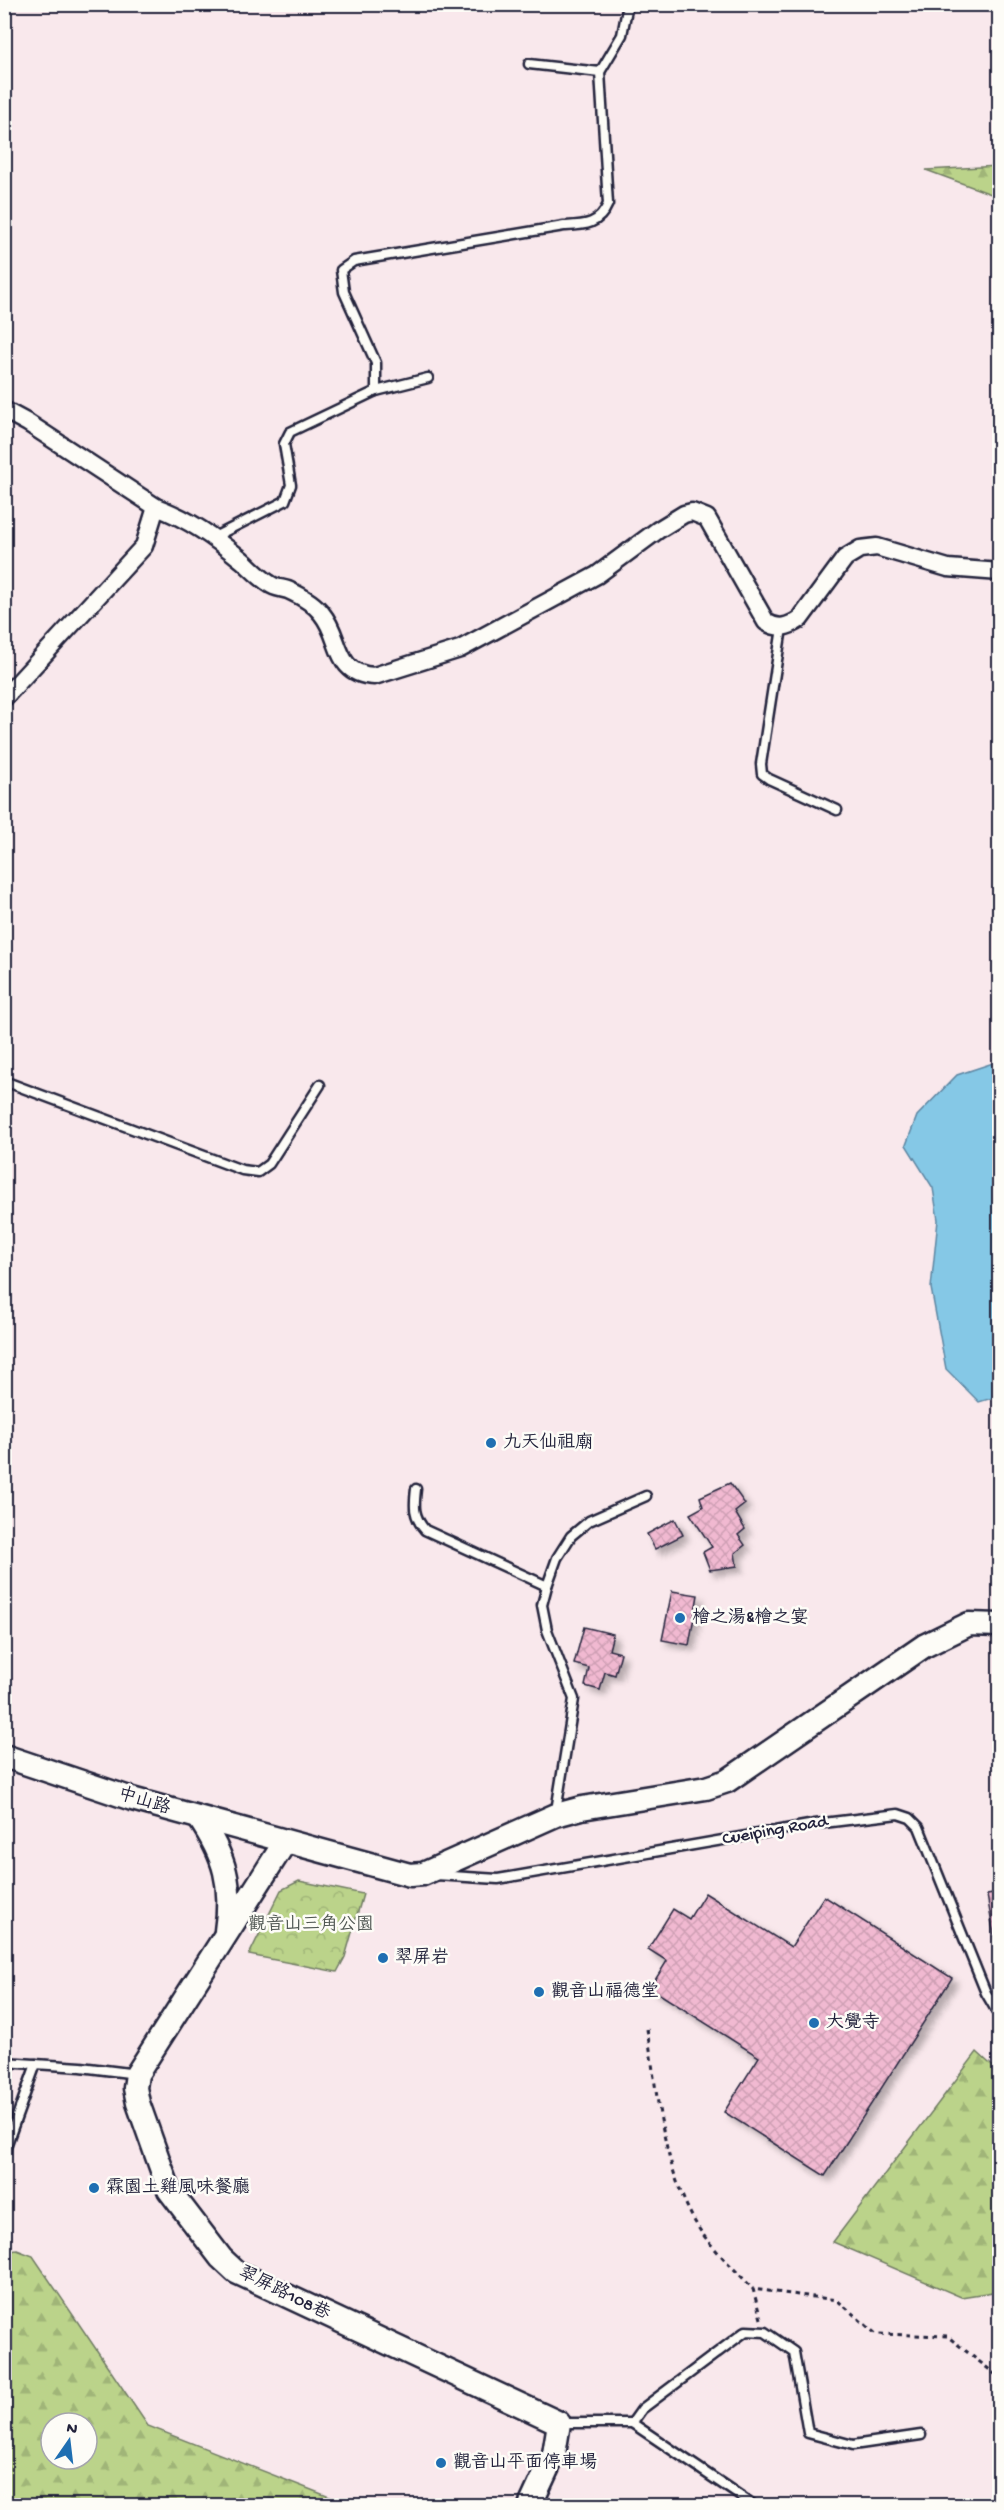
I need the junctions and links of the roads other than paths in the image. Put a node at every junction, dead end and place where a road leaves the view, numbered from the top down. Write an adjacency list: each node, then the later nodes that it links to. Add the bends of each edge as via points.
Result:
1 (628, 4): 3 (lane, via 622,34)
2 (529, 63): 3 (lane)
3 (600, 72): 5 (lane, via 608,204 591,224 354,261 341,270 344,292 376,363)
4 (429, 378): 5 (lane)
5 (376, 391): 8 (lane, via 290,432 284,444 291,485 285,501)
6 (4, 410): 7 (street)
7 (156, 507): 8 (street, via 178,515); 11 (street, via 144,546)
8 (214, 537): 10 (street, via 270,585 287,590 322,614 345,662 360,676 374,676 460,649 597,575 658,530 692,512 707,518 766,622)
9 (999, 572): 10 (street, via 948,568 877,547 860,549 845,558 800,619)
10 (782, 628): 12 (lane, via 762,774)
11 (4, 698)
12 (837, 810)
13 (4, 1081): 14 (lane, via 242,1170 258,1172 269,1164)
14 (320, 1085)
15 (416, 1489): 17 (lane, via 414,1509 425,1530)
16 (646, 1496): 17 (lane, via 589,1521 571,1536 557,1558)
17 (547, 1586): 20 (lane, via 542,1605 547,1630 574,1699)
18 (999, 1625): 20 (main road, via 969,1624 924,1646 727,1781)
19 (4, 1756): 21 (main road, 中山路)
20 (556, 1815): 23 (main road)
21 (200, 1818): 22 (main road, 中山路); 24 (main road, via 217,1845 228,1879)
22 (285, 1842): 23 (main road, Cueiping Road, via 410,1875); 24 (main road)
23 (423, 1874): 25 (lane, Cueiping Road, via 498,1879 815,1824 898,1814 919,1827)
24 (226, 1935): 28 (main road)
25 (999, 2017)
26 (4, 2062): 27 (lane)
27 (36, 2064): 28 (lane); 29 (lane)
28 (138, 2074): 30 (main road, 翠屏路108巷, via 138,2103 169,2190 236,2272)
29 (4, 2152)
30 (559, 2423): 31 (lane, 翠屏路108巷); 33 (main road, via 554,2454)
31 (632, 2423): 32 (lane, via 642,2409 746,2331 765,2332 794,2352 808,2433 853,2445); 34 (lane)
32 (921, 2435)
33 (530, 2505)
34 (754, 2505)

